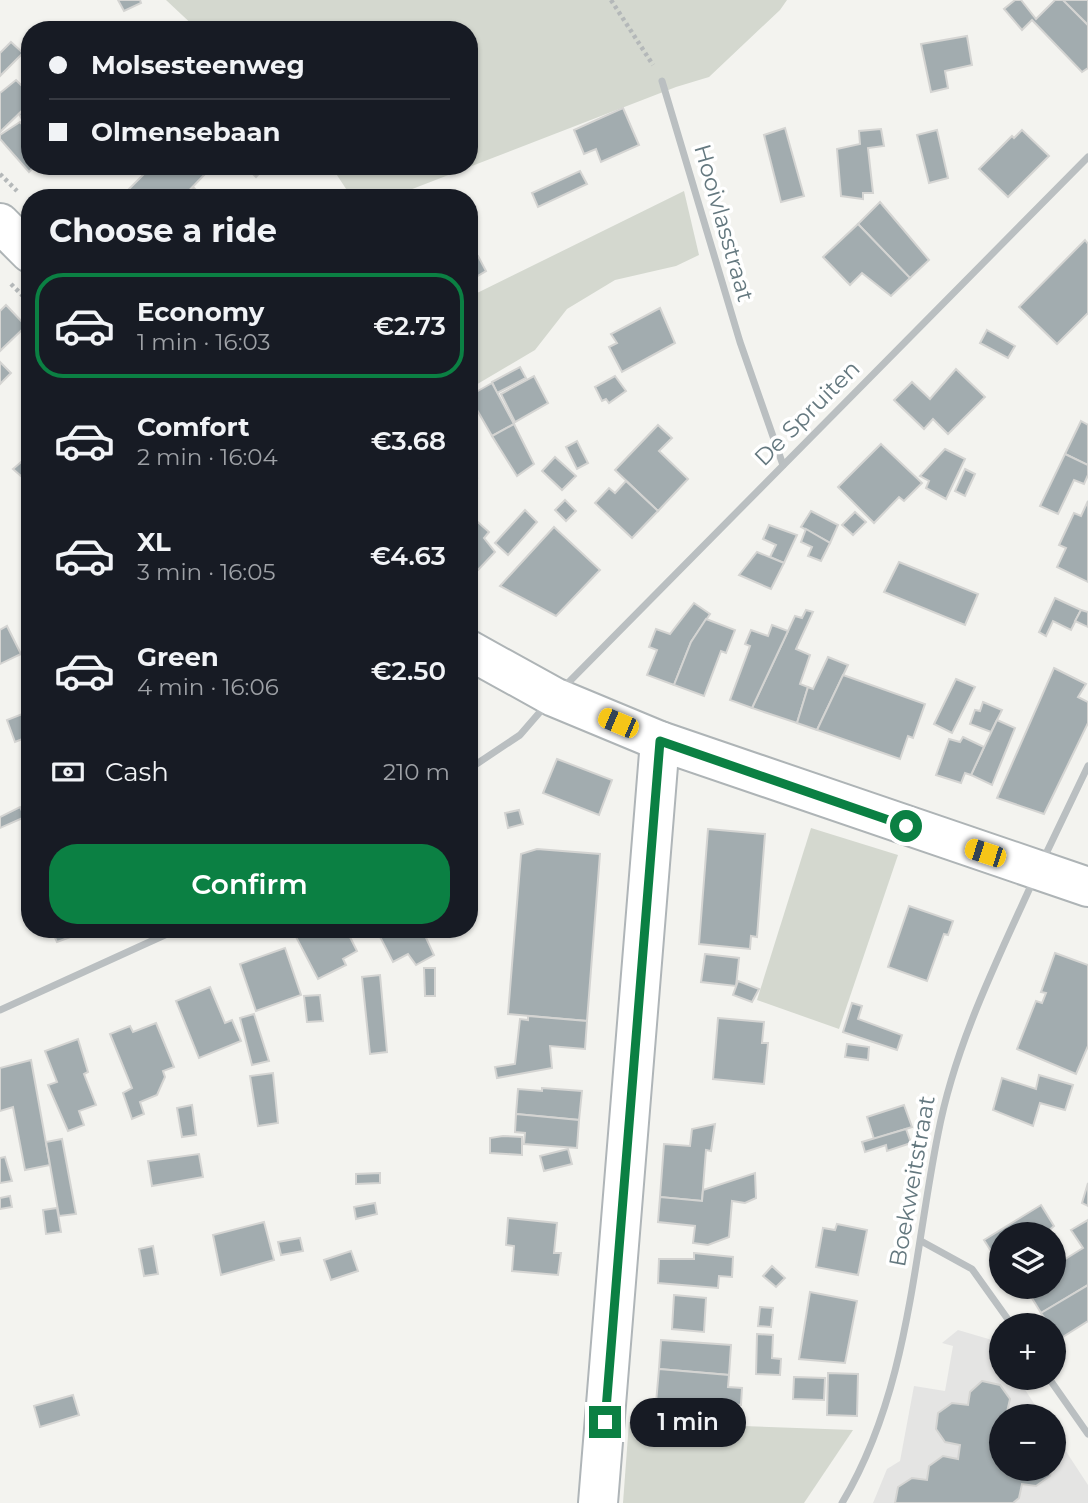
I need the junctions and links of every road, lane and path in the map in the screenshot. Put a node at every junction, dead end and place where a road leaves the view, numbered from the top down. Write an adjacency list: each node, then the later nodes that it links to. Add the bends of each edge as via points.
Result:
1 (611, 0): 2 (path)
2 (662, 81): 6 (street, Hooivlasstraat, via 732,318)
3 (1088, 157): 6 (street, De Spruiten)
4 (0, 223): 5 (street)
5 (19, 267)
6 (783, 466): 8 (street, De Spruiten)
7 (478, 655): 8 (street)
8 (554, 696): 9 (street); 10 (street, De Spruiten, via 520,735)
9 (660, 741): 12 (street); 20 (street)
10 (478, 763)
11 (1088, 766): 12 (street, Boekweitstraat)
12 (1038, 870): 13 (street); 16 (street, Boekweitstraat, via 952,1074)
13 (1088, 887)
14 (158, 938): 15 (street)
15 (0, 1010)
16 (921, 1241): 17 (street, via 972,1269); 21 (street, Boekweitstraat, via 891,1394 861,1471)
17 (1003, 1313)
18 (1057, 1390): 19 (street)
19 (1088, 1434)
20 (598, 1503)
21 (842, 1503)

